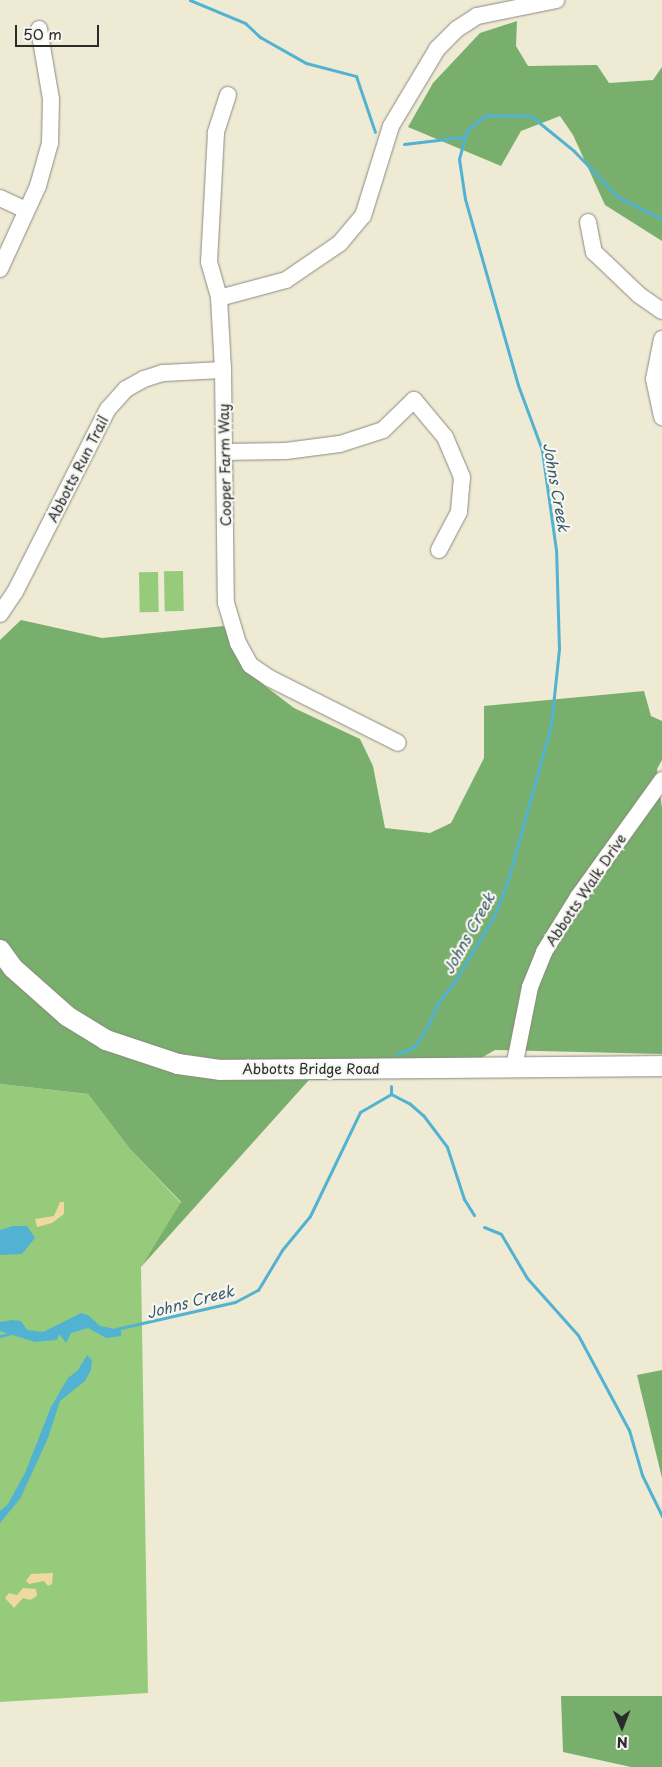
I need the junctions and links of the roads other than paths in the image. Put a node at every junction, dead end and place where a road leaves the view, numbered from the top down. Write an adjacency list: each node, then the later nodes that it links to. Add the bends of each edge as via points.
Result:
1 (556, 0): 8 (street, via 477,16 457,30 437,49 391,126 363,216 340,243 286,280)
2 (39, 29): 5 (street, via 48,68 53,119 46,163)
3 (228, 95): 8 (street, Cooper Farm Way, via 216,133 217,171 210,229 210,262)
4 (0, 198): 5 (street)
5 (26, 210): 7 (street)
6 (588, 222): 9 (street, via 594,252 639,295)
7 (0, 269)
8 (219, 298): 11 (street, Cooper Farm Way)
9 (662, 311)
10 (662, 339): 12 (street, via 654,379)
11 (223, 370): 13 (street, Cooper Farm Way); 15 (street, Abbotts Run Trail, via 163,373 126,389 108,409 15,592)
12 (662, 417)
13 (224, 452): 14 (street, via 286,451 340,444 383,430 414,400 445,437 462,477 459,512); 16 (street, Cooper Farm Way, via 226,604 238,643 250,665 269,678)
14 (439, 550)
15 (0, 614)
16 (398, 743)
17 (662, 780): 20 (street, Abbotts Walk Drive, via 578,897 544,952 530,987)
18 (0, 950): 20 (main road, Abbotts Bridge Road, via 20,975 67,1016 106,1040 178,1064 220,1070)
19 (662, 1066): 20 (main road, Abbotts Bridge Road)
20 (514, 1067)

